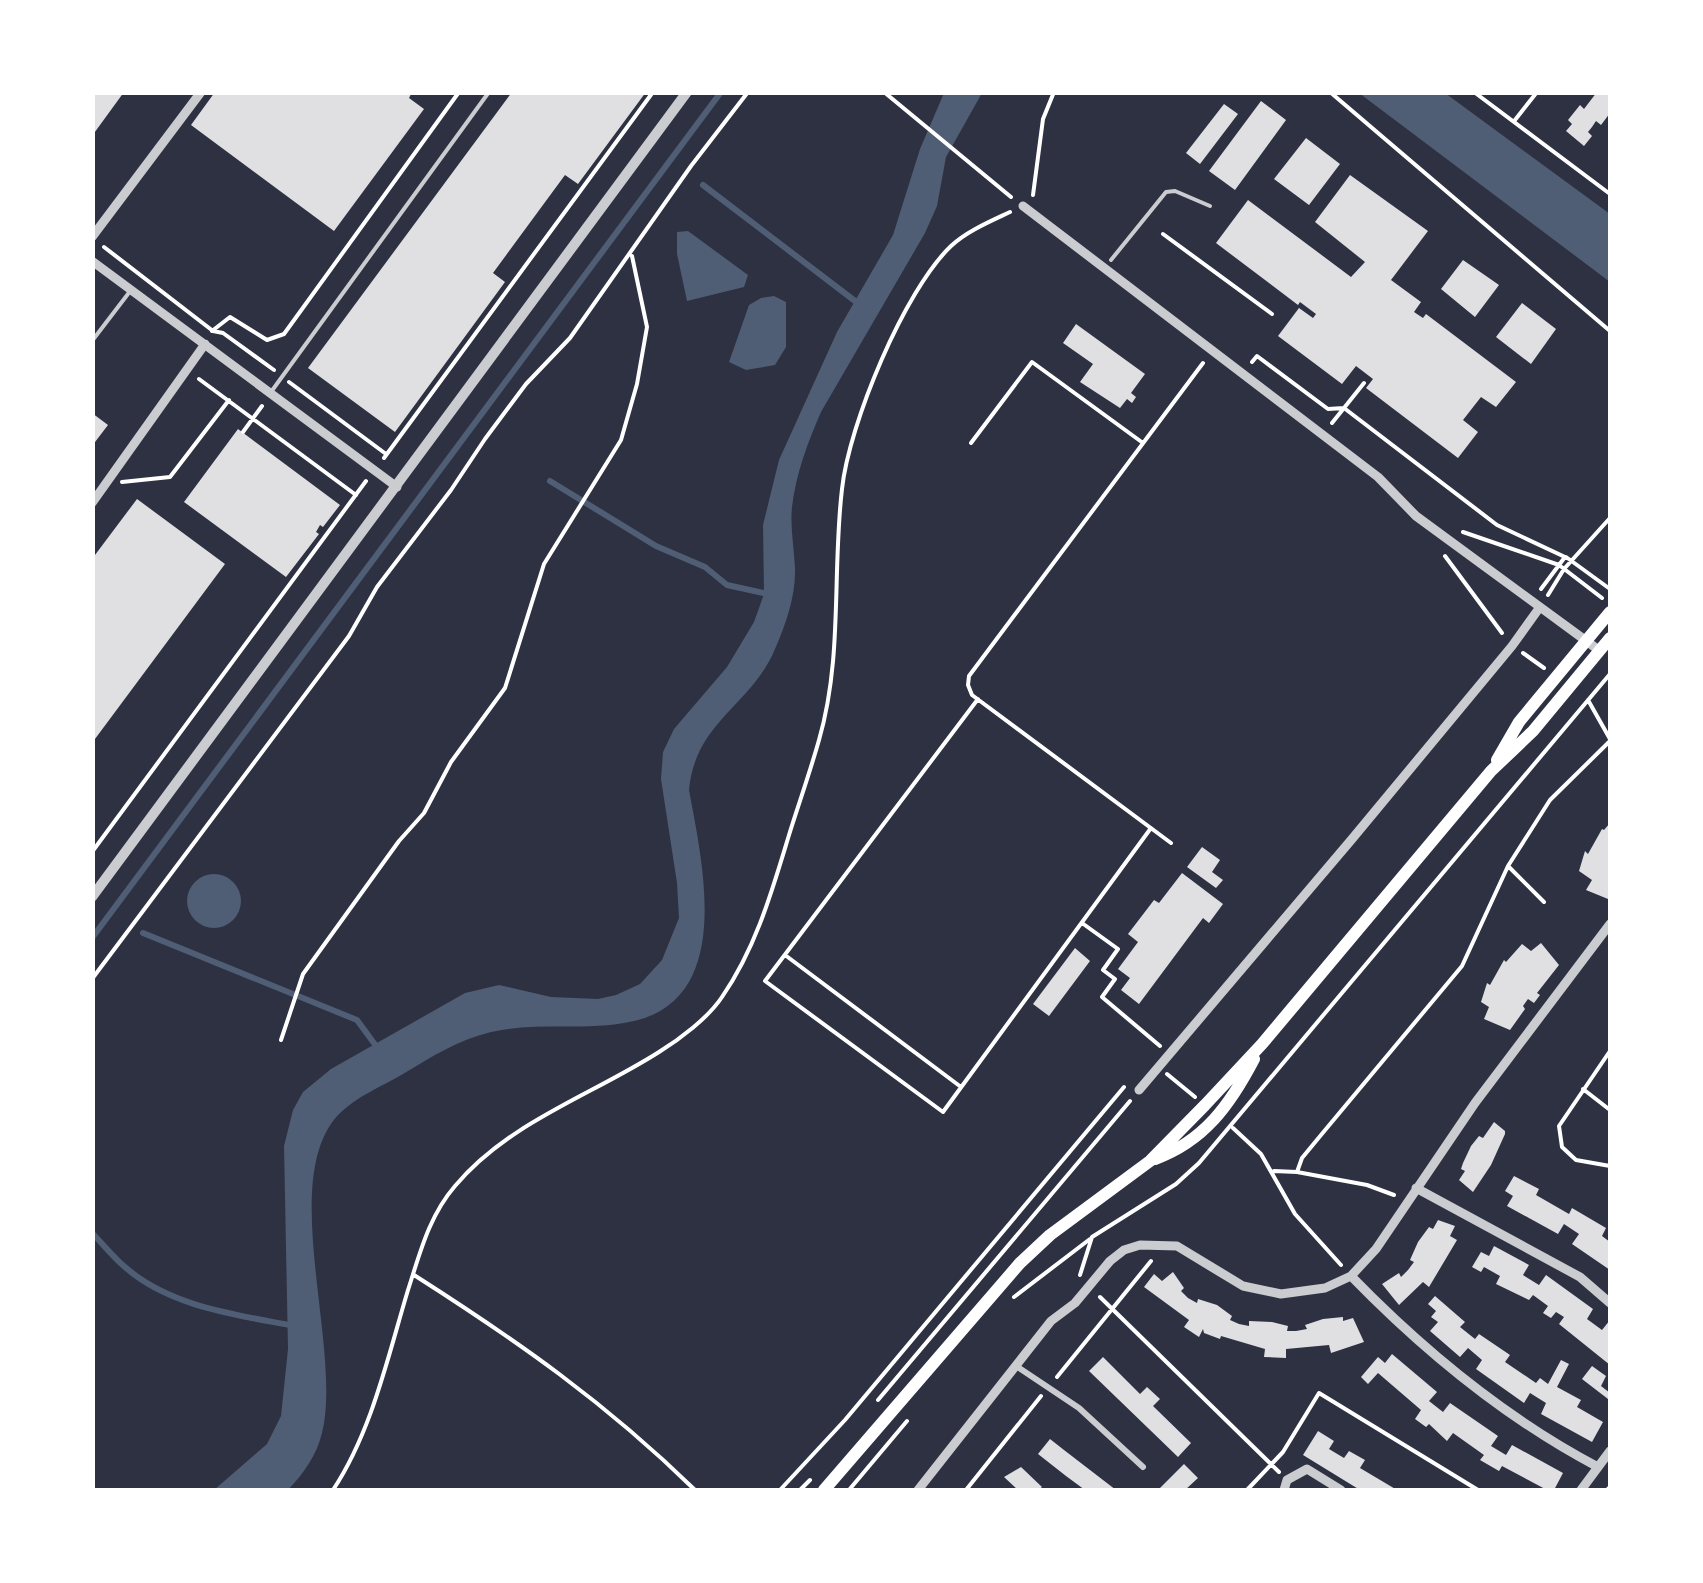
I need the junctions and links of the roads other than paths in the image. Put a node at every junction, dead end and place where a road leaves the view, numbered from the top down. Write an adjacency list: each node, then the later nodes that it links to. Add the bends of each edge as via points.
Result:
1 (201, 92): 6 (street)
2 (489, 92): 12 (lane)
3 (687, 92): 13 (street)
4 (1023, 206): 15 (street)
5 (1210, 206): 7 (lane, via 1166,192)
6 (92, 238)
7 (1111, 260)
8 (92, 262): 9 (street)
9 (131, 290): 10 (lane); 11 (street)
10 (92, 342)
11 (205, 344): 12 (street); 14 (street)
12 (270, 394): 13 (street)
13 (397, 487): 21 (street)
14 (92, 502)
15 (1536, 604): 18 (street); 23 (street, via 1512,646)
16 (1610, 612): 18 (main road)
17 (1610, 638): 19 (main road)
18 (1586, 640): 19 (street); 20 (main road, via 1519,722)
19 (1600, 651): 20 (main road)
20 (1491, 771): 32 (main road, via 1262,1044 1150,1162 1020,1262)
21 (92, 897)
22 (1610, 924): 24 (street)
23 (1139, 1090)
24 (1416, 1188): 25 (street); 26 (street, via 1580,1277)
25 (1351, 1276): 27 (street, via 1280,1294 1243,1286 1177,1246 1140,1245 1110,1262); 30 (street, via 1446,1365 1551,1442)
26 (1610, 1303)
27 (1015, 1366): 29 (street, via 1080,1408); 33 (street)
28 (1610, 1451): 30 (street)
29 (1143, 1466)
30 (1604, 1466): 35 (street)
31 (1286, 1485): 34 (street, via 1307,1470)
32 (824, 1490)
33 (918, 1490)
34 (1341, 1490)
35 (1580, 1490)

